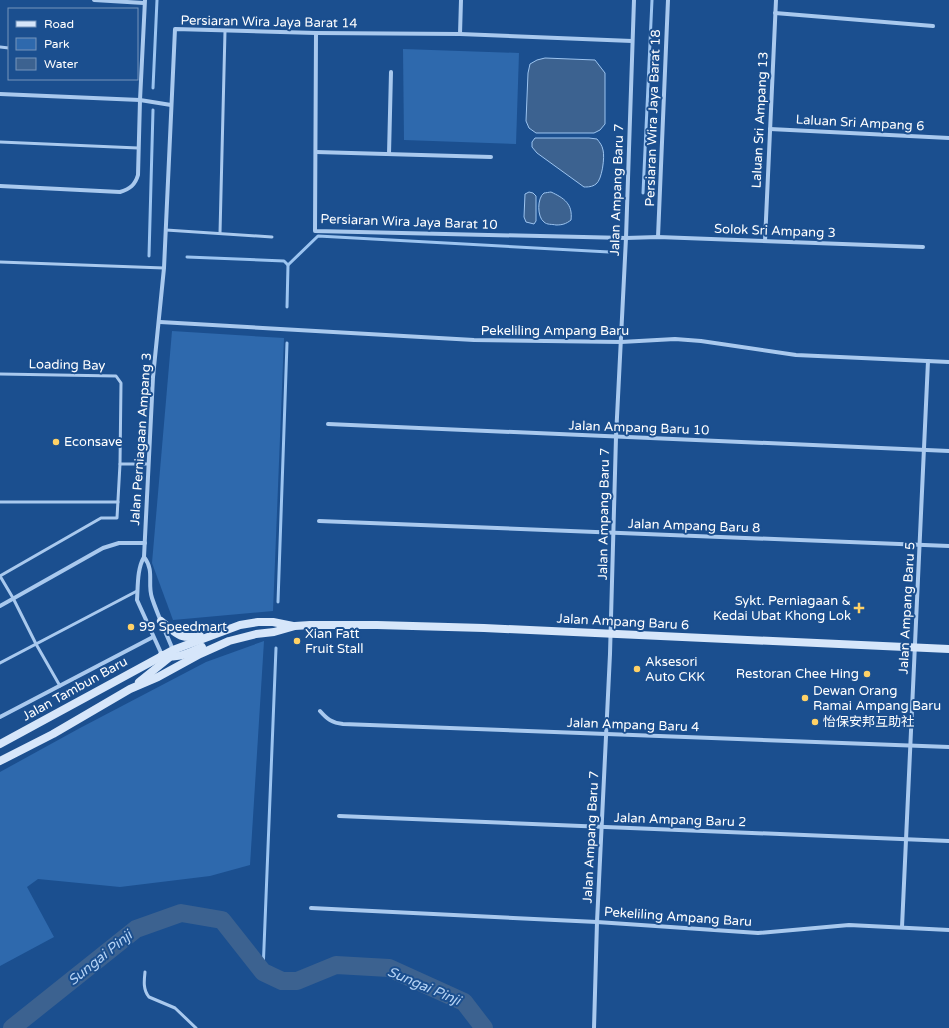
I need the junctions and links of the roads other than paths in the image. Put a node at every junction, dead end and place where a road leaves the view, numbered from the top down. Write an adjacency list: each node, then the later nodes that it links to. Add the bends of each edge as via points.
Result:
1 (94, 0): 6 (street)
2 (461, 0): 11 (street)
3 (634, 0): 12 (street, Jalan Ampang Baru 7)
4 (668, 0): 30 (street, Persiaran Wira Jaya Barat 18)
5 (776, 0): 7 (street, Laluan Sri Ampang 13)
6 (144, 2): 14 (street)
7 (775, 13): 8 (street); 19 (street, Laluan Sri Ampang 13)
8 (933, 26)
9 (225, 31): 10 (street, Persiaran Wira Jaya Barat 14); 18 (street, Persiaran Wira Jaya Barat 14, via 174,29); 28 (lane)
10 (316, 33): 11 (street, Persiaran Wira Jaya Barat 14); 23 (street, Persiaran Wira Jaya Barat 10)
11 (460, 34): 12 (street, Persiaran Wira Jaya Barat 14)
12 (632, 41): 31 (street, Jalan Ampang Baru 7)
13 (138, 52): 14 (lane)
14 (143, 52): 17 (street)
15 (391, 72): 24 (street)
16 (0, 94): 17 (street)
17 (140, 100): 18 (street); 22 (street)
18 (171, 106): 27 (street, Persiaran Wira Jaya Barat 14)
19 (770, 129): 20 (street, Laluan Sri Ampang 6); 32 (street, Laluan Sri Ampang 13)
20 (949, 138)
21 (0, 142): 22 (lane)
22 (138, 148): 26 (street, via 138,175 135,183 129,189 120,192)
23 (316, 152): 24 (street); 31 (street, Persiaran Wira Jaya Barat 10, via 315,231)
24 (389, 154): 25 (street)
25 (491, 157)
26 (0, 186)
27 (166, 230): 28 (lane); 35 (street, Persiaran Wira Jaya Barat 14)
28 (220, 233): 29 (lane)
29 (272, 237)
30 (658, 237): 31 (street, Solok Sri Ampang 3); 32 (street, Solok Sri Ampang 3)
31 (626, 238): 37 (street, Jalan Ampang Baru 7)
32 (765, 241): 33 (street, Solok Sri Ampang 3)
33 (923, 247)
34 (0, 262): 35 (lane)
35 (164, 268): 36 (street, Persiaran Wira Jaya Barat 14)
36 (160, 322): 37 (street, Pekeliling Ampang Baru, via 474,340); 46 (street, Jalan Perniagaan Ampang 3, via 153,377)
37 (621, 342): 38 (street, Pekeliling Ampang Baru, via 675,339 796,355); 42 (street, Jalan Ampang Baru 7)
38 (928, 361): 39 (street, Pekeliling Ampang Baru); 43 (street, Jalan Ampang Baru 5)
39 (949, 362)
40 (0, 374): 45 (lane, Loading Bay, via 116,376 120,383)
41 (328, 424): 42 (street, Jalan Ampang Baru 10)
42 (616, 437): 43 (street, Jalan Ampang Baru 10); 50 (street, Jalan Ampang Baru 7)
43 (924, 450): 44 (street, Jalan Ampang Baru 10); 52 (street, Jalan Ampang Baru 5)
44 (949, 451)
45 (120, 464): 46 (lane); 48 (lane)
46 (148, 464): 51 (street, Jalan Perniagaan Ampang 3)
47 (0, 502): 48 (lane)
48 (118, 502): 55 (lane, via 117,518 101,518)
49 (319, 522): 50 (street, Jalan Ampang Baru 8)
50 (614, 533): 52 (street, Jalan Ampang Baru 8); 63 (street, Jalan Ampang Baru 7)
51 (145, 543): 54 (street, Jalan Perniagaan Ampang 3); 57 (street, via 119,544 103,548)
52 (920, 545): 53 (street, Jalan Ampang Baru 8); 66 (street, Jalan Ampang Baru 5)
53 (949, 546)
54 (144, 557): 56 (street, Jalan Perniagaan Ampang 3); 59 (street, Jalan Perniagaan Ampang 3, via 149,563 151,596)
55 (0, 576): 57 (lane)
56 (137, 591): 64 (street, Jalan Perniagaan Ampang 3, via 137,600); 65 (lane)
57 (13, 598): 58 (street); 65 (lane)
58 (0, 606)
59 (161, 621): 61 (main road, via 178,635 186,637); 68 (street, Jalan Perniagaan Ampang 3)
60 (295, 626): 61 (main road, Jalan Ampang Baru 6, via 258,622); 62 (main road, Jalan Ampang Baru 6); 63 (main road, Jalan Ampang Baru 6, via 377,624)
61 (214, 634): 68 (main road, Jalan Ampang Baru 6)
62 (256, 634): 68 (main road, via 236,634 182,656); 71 (main road, Jalan Ampang Baru 6, via 229,641)
63 (611, 634): 66 (main road, Jalan Ampang Baru 6); 74 (street, Jalan Ampang Baru 7)
64 (154, 637): 68 (street, Jalan Perniagaan Ampang 3); 70 (street)
65 (36, 644): 69 (lane); 70 (lane)
66 (915, 648): 67 (main road, Jalan Ampang Baru 6); 76 (street, Jalan Ampang Baru 5)
67 (949, 649)
68 (168, 654): 71 (main road); 75 (main road, Jalan Tambun Baru)
69 (0, 663)
70 (60, 686): 73 (street)
71 (130, 689): 78 (main road, Jalan Tambun Baru, via 53,734)
72 (320, 711): 74 (street, Jalan Ampang Baru 4, via 334,723 343,724)
73 (0, 717)
74 (605, 734): 76 (street, Jalan Ampang Baru 4); 80 (street, Jalan Ampang Baru 7)
75 (1, 743)
76 (910, 746): 77 (street, Jalan Ampang Baru 4); 81 (street, Jalan Ampang Baru 5)
77 (949, 747)
78 (0, 761)
79 (339, 816): 80 (street, Jalan Ampang Baru 2)
80 (602, 827): 81 (street, Jalan Ampang Baru 2); 84 (street, Jalan Ampang Baru 7)
81 (906, 840): 82 (street, Jalan Ampang Baru 2); 85 (street, Jalan Ampang Baru 5)
82 (949, 841)
83 (310, 908): 84 (street, Pekeliling Ampang Baru)
84 (597, 922): 85 (street, Pekeliling Ampang Baru, via 758,933 849,925); 89 (street, Jalan Ampang Baru 7)
85 (902, 927): 86 (street, Pekeliling Ampang Baru)
86 (949, 930)
87 (145, 972): 88 (lane, via 144,984 147,995 175,1008)
88 (196, 1028)
89 (594, 1028)

